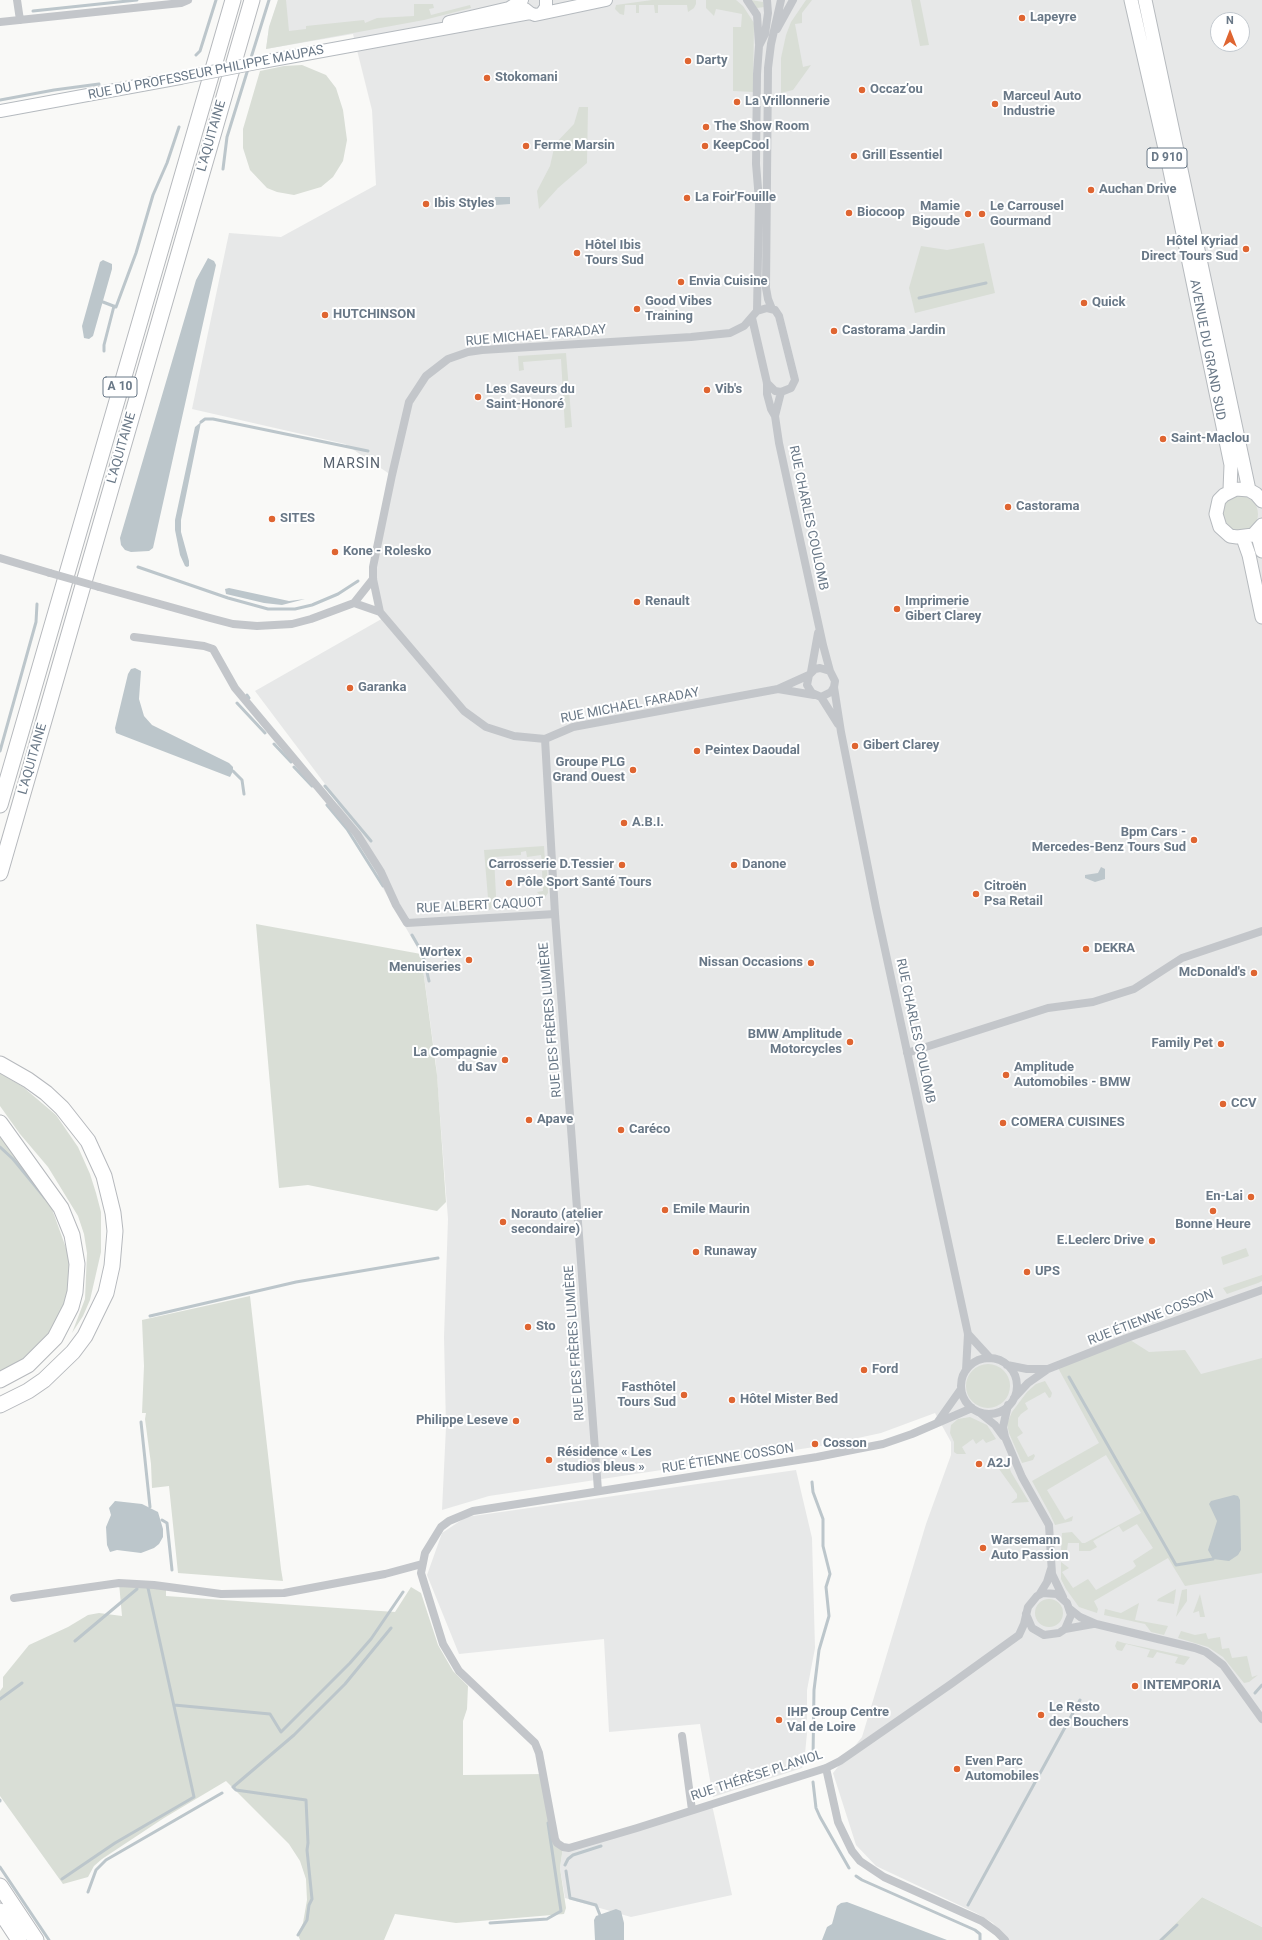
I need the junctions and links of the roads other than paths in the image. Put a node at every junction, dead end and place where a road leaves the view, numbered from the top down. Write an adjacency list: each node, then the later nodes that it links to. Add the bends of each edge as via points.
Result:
1 (17, 0): 15 (street)
2 (188, 0): 15 (street, via 181,3)
3 (233, 0): 45 (highway, L'AQUITAINE / A 10)
4 (252, 0): 46 (highway, L'AQUITAINE / A 10)
5 (523, 0): 14 (street, via 525,8); 17 (street, RUE DU PROFESSEUR PHILIPPE MAUPAS, via 509,8 477,14)
6 (546, 0): 14 (street, via 546,7)
7 (606, 0): 14 (street, RUE DU PROFESSEUR PHILIPPE MAUPAS)
8 (747, 0): 19 (street, via 757,15)
9 (767, 0): 19 (street, RUE CHARLES COULOMB, via 768,19)
10 (781, 0): 18 (street, RUE CHARLES COULOMB)
11 (793, 0): 18 (street)
12 (1131, 0): 26 (main road, AVENUE DU GRAND SUD / D 910, via 1169,166 1231,465)
13 (1145, 0): 27 (main road, AVENUE DU GRAND SUD)
14 (536, 13): 17 (street, RUE DU PROFESSEUR PHILIPPE MAUPAS)
15 (20, 20): 16 (street)
16 (0, 22)
17 (411, 34): 20 (street, RUE DU PROFESSEUR PHILIPPE MAUPAS, bridge)
18 (773, 35): 21 (street, RUE CHARLES COULOMB, via 768,68 766,212 766,288)
19 (759, 46): 22 (street, RUE CHARLES COULOMB, via 756,164 759,200)
20 (0, 111)
21 (772, 309): 22 (street, via 767,308); 24 (street, RUE CHARLES COULOMB, via 779,316 795,375 794,384)
22 (754, 314): 23 (street, RUE CHARLES COULOMB); 32 (street, RUE MICHAEL FARADAY, via 738,330 730,333 482,350 454,356 439,365 420,383 407,411 373,567)
23 (767, 383): 24 (street, via 775,391); 25 (street, RUE CHARLES COULOMB, via 767,394)
24 (782, 392): 25 (street, RUE CHARLES COULOMB)
25 (775, 416): 36 (street, RUE CHARLES COULOMB)
26 (1230, 490): 27 (main road, via 1236,488); 29 (main road, via 1219,500 1216,507 1217,521 1230,536)
27 (1257, 494)
28 (1260, 528): 29 (main road); 30 (main road)
29 (1244, 538): 35 (main road, via 1250,555)
30 (1262, 551)
31 (0, 558): 33 (street, bridge, via 233,624 258,626 298,622)
32 (373, 579): 33 (street); 34 (street, RUE MICHAEL FARADAY)
33 (354, 604): 34 (street)
34 (380, 612): 44 (street, RUE MICHAEL FARADAY, via 469,716 500,732)
35 (1262, 616)
36 (819, 625): 38 (street, RUE CHARLES COULOMB); 39 (street, RUE CHARLES COULOMB)
37 (134, 637): 47 (street, RUE ALBERT CAQUOT, via 213,649 235,688 357,834 408,922)
38 (830, 671): 39 (street, via 820,668); 40 (street, RUE CHARLES COULOMB)
39 (810, 674): 41 (street, RUE MICHAEL FARADAY); 42 (street, RUE CHARLES COULOMB, via 807,680 808,690)
40 (834, 687): 42 (street, via 831,692); 43 (street, RUE CHARLES COULOMB)
41 (778, 689): 42 (street, RUE MICHAEL FARADAY); 44 (street, RUE MICHAEL FARADAY, via 573,727)
42 (819, 696): 43 (street, RUE CHARLES COULOMB, via 831,711)
43 (841, 732): 49 (street, RUE CHARLES COULOMB)
44 (545, 739): 47 (street, RUE DES FRÈRES LUMIÈRE)
45 (0, 805)
46 (0, 873)
47 (555, 914): 66 (street, RUE DES FRÈRES LUMIÈRE)
48 (1262, 931): 49 (street, via 1182,958 1134,989 1093,1002 1048,1008)
49 (907, 1053): 53 (street, RUE CHARLES COULOMB)
50 (0, 1064): 61 (highway, via 46,1093 75,1123 96,1157 104,1176 115,1231 112,1266 106,1293 85,1336 44,1380)
51 (0, 1123): 58 (highway, via 61,1208 72,1234 77,1264 71,1307 55,1338 28,1365)
52 (1262, 1290): 56 (street, RUE ÉTIENNE COSSON)
53 (968, 1334): 54 (street); 57 (street, RUE CHARLES COULOMB)
54 (990, 1358): 55 (street); 57 (street, via 981,1359)
55 (1007, 1365): 56 (street, RUE ÉTIENNE COSSON, via 1027,1369); 60 (street, via 1016,1380)
56 (1048, 1369): 60 (street, RUE ÉTIENNE COSSON, via 1028,1383)
57 (966, 1370): 59 (street)
58 (0, 1380)
59 (961, 1389): 63 (street, via 963,1396); 64 (street)
60 (1014, 1398): 62 (street)
61 (0, 1405)
62 (1008, 1405): 63 (street, via 994,1413); 65 (street, via 1003,1426)
63 (976, 1410): 64 (street, RUE ÉTIENNE COSSON); 65 (street, via 995,1425)
64 (937, 1423): 66 (street, RUE ÉTIENNE COSSON, via 883,1444 837,1454)
65 (1007, 1444): 68 (street, via 1049,1525)
66 (598, 1490): 67 (street, RUE ÉTIENNE COSSON, via 491,1506 449,1521 441,1527 425,1553)
67 (422, 1564): 71 (street, via 385,1574 284,1593 221,1594 119,1583); 81 (street, RUE THÉRÈSE PLANIOL, via 421,1573 443,1644 459,1670 535,1743 557,1843 569,1848)
68 (1051, 1566): 69 (street, via 1047,1582); 70 (street, via 1055,1582)
69 (1039, 1594): 70 (street, via 1051,1592); 73 (street, via 1031,1600)
70 (1063, 1597): 72 (street)
71 (14, 1598)
72 (1070, 1609): 74 (street); 75 (street, via 1069,1623)
73 (1026, 1614): 76 (street); 77 (street)
74 (1096, 1624): 75 (street); 78 (street, via 1206,1652 1223,1665)
75 (1065, 1629): 76 (street, via 1052,1636)
76 (1037, 1633): 77 (street)
77 (1019, 1635): 80 (street, RUE THÉRÈSE PLANIOL, via 840,1761)
78 (1262, 1719)
79 (682, 1736): 81 (street)
80 (826, 1768): 81 (street, RUE THÉRÈSE PLANIOL); 86 (street, via 838,1822 860,1861 884,1877 982,1921)
81 (692, 1810)
82 (0, 1886): 85 (highway)
83 (0, 1911): 84 (highway)
84 (19, 1940)
85 (36, 1940)
86 (1005, 1940)

